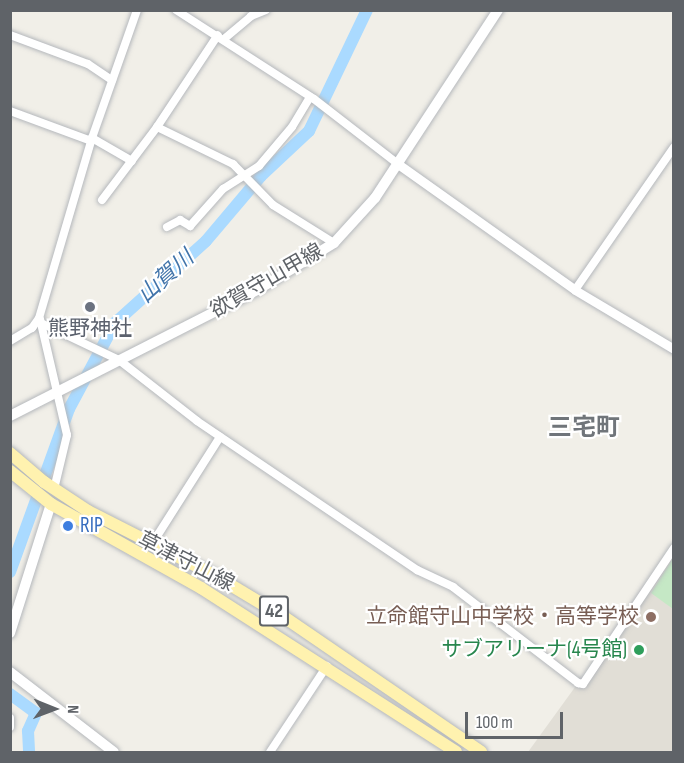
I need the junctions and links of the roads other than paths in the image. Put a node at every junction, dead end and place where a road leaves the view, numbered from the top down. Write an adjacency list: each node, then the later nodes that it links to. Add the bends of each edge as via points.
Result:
1 (137, 10): 7 (street)
2 (176, 10): 6 (street)
3 (266, 10): 6 (street)
4 (498, 10): 14 (main road, 欲賀守山甲線)
5 (10, 35): 7 (street, via 88,64)
6 (221, 37): 8 (street); 10 (street)
7 (112, 80): 11 (street)
8 (310, 97): 14 (street); 15 (street, via 270,153)
9 (10, 111): 11 (street)
10 (158, 127): 13 (street); 15 (street, via 233,164)
11 (92, 140): 13 (street); 20 (street)
12 (674, 147): 19 (street)
13 (132, 161): 16 (street)
14 (398, 164): 18 (main road, 欲賀守山甲線, via 375,198); 19 (street)
15 (244, 175): 17 (street, via 223,189 190,226 180,220); 18 (street, via 273,205)
16 (102, 200)
17 (167, 227)
18 (334, 243): 23 (main road, 欲賀守山甲線, via 258,290)
19 (575, 290): 22 (street)
20 (40, 320): 21 (street); 23 (street); 24 (street)
21 (10, 341)
22 (674, 349)
23 (119, 360): 24 (main road, 欲賀守山甲線); 26 (street)
24 (58, 389): 25 (main road, 欲賀守山甲線); 29 (street, via 67,435)
25 (10, 416)
26 (220, 437): 31 (street); 32 (street, via 417,570 453,587 578,684 583,684)
27 (10, 453): 29 (main road, 草津守山線 / 42)
28 (10, 471): 30 (main road, 草津守山線 / 42)
29 (54, 489): 31 (main road, 草津守山線 / 42)
30 (51, 504): 33 (main road); 34 (main road, 草津守山線 / 42, via 201,588)
31 (152, 544): 41 (main road, 草津守山線 / 42, via 260,602)
32 (674, 548)
33 (10, 633)
34 (327, 666): 39 (street); 40 (main road, 草津守山線 / 42)
35 (10, 672): 38 (main road)
36 (10, 718): 37 (street)
37 (10, 727)
38 (114, 753)
39 (270, 753)
40 (456, 753)
41 (482, 753)

